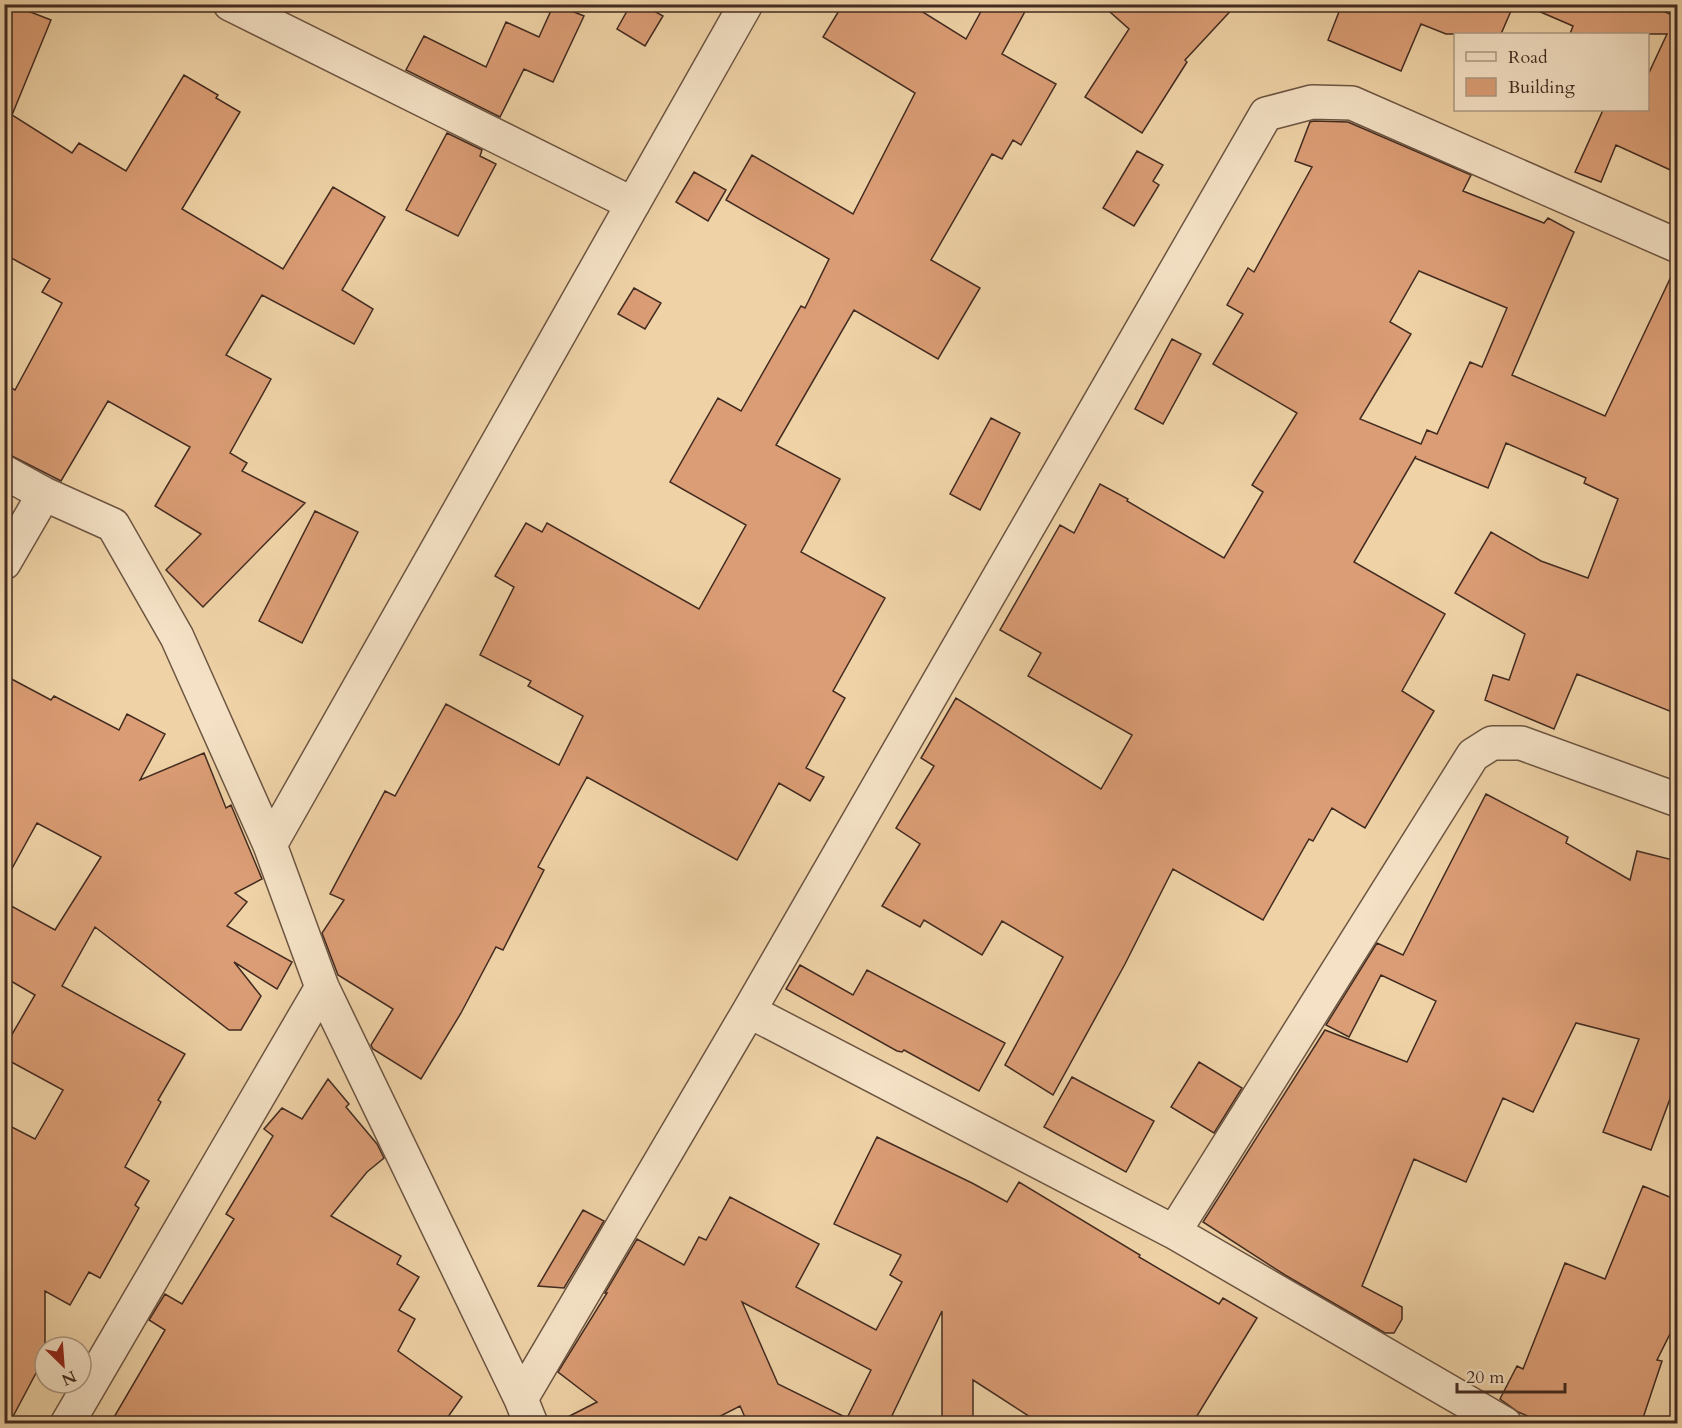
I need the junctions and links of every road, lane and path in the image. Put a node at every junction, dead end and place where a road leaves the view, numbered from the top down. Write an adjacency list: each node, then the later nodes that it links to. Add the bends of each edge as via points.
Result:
1 (230, 4): 3 (street)
2 (746, 4): 3 (street)
3 (633, 204): 9 (street)
4 (1677, 246): 11 (street, via 1352,103 1312,102 1266,114)
5 (4, 472): 6 (street)
6 (44, 494): 7 (street); 9 (street, via 112,525 177,637)
7 (4, 563)
8 (1677, 800): 12 (street, via 1521,743 1492,743 1473,755)
9 (270, 845): 10 (street)
10 (322, 987): 13 (street); 14 (street)
11 (748, 1011): 12 (street); 13 (street)
12 (1174, 1232): 15 (street)
13 (526, 1411)
14 (67, 1424)
15 (1505, 1424)

